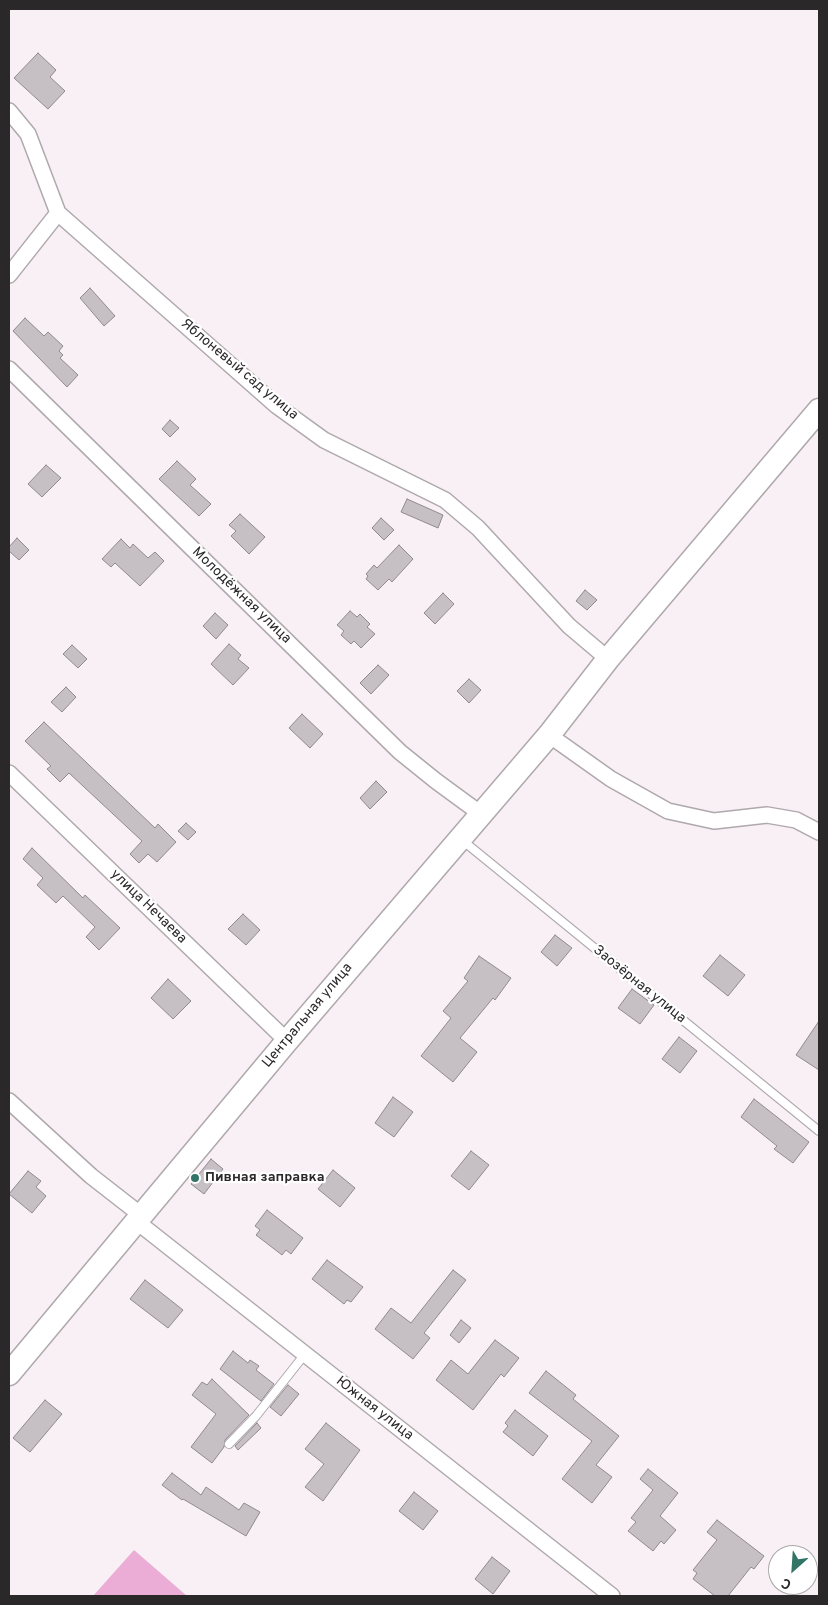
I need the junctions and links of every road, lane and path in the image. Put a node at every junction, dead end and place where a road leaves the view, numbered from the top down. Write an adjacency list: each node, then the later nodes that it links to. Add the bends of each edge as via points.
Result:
1 (9, 111): 2 (street, Яблоневый сад улица, via 28,134)
2 (58, 213): 3 (street); 6 (street, Яблоневый сад улица, via 277,406 324,440 445,500 478,528 569,626)
3 (9, 274)
4 (9, 369): 9 (street, Молодёжная улица, via 400,752)
5 (819, 410): 6 (street, Центральная улица)
6 (608, 659): 7 (street, Центральная улица)
7 (549, 734): 9 (street, Центральная улица); 10 (street, via 611,779 668,811 714,821 767,815 796,820)
8 (9, 773): 12 (street, улица Нечаева)
9 (481, 814): 11 (street, Центральная улица)
10 (819, 832)
11 (460, 838): 12 (street, Центральная улица); 14 (lane, Заозёрная улица)
12 (287, 1041): 15 (street, Центральная улица)
13 (9, 1101): 15 (street, Южная улица)
14 (819, 1131)
15 (139, 1218): 16 (street, Южная улица); 17 (street, Центральная улица)
16 (305, 1354): 18 (lane, via 256,1416); 19 (street, Южная улица)
17 (9, 1374)
18 (228, 1444)
19 (612, 1596)

